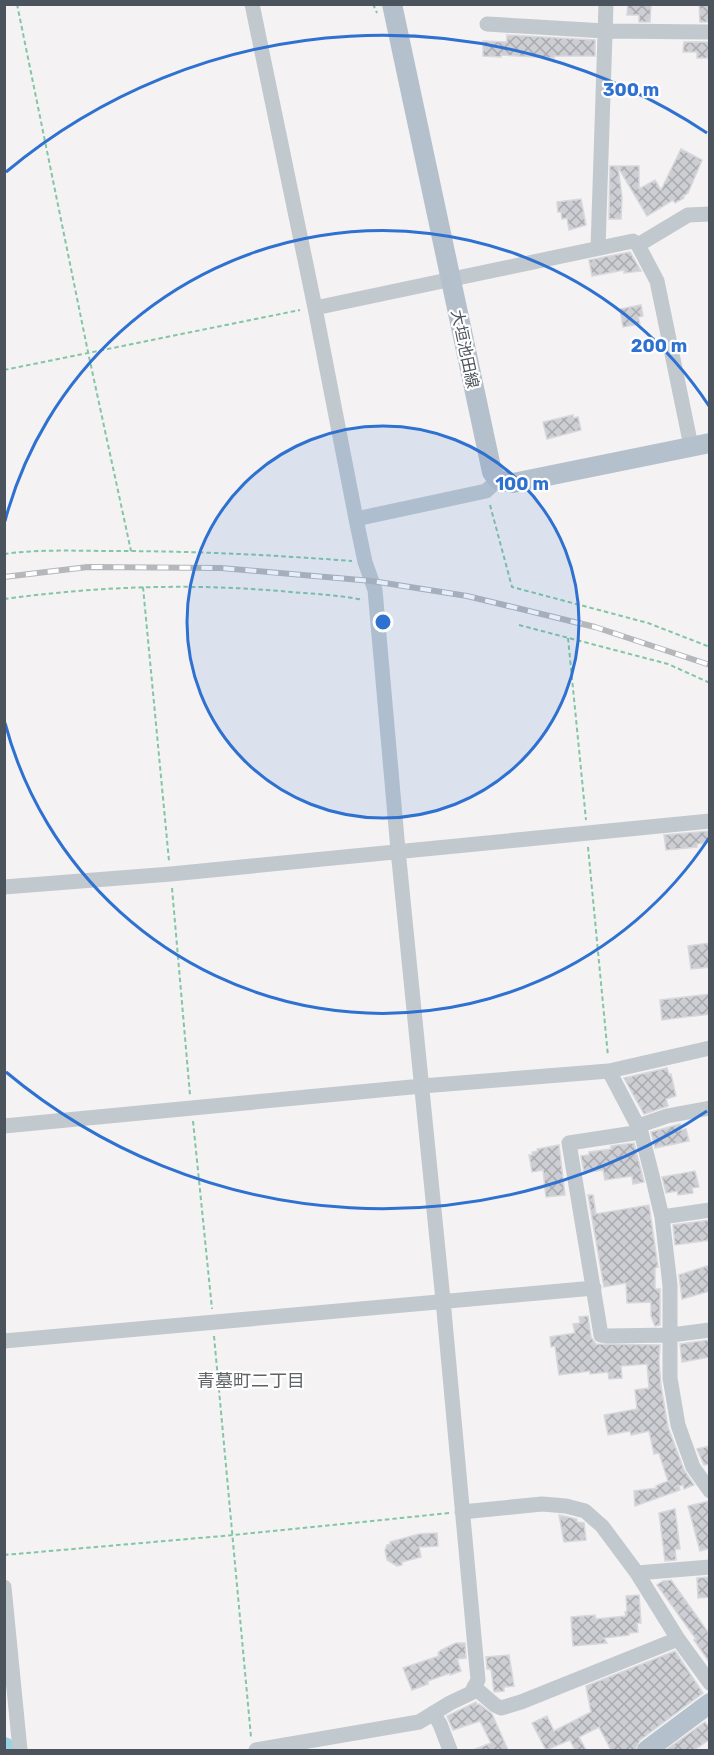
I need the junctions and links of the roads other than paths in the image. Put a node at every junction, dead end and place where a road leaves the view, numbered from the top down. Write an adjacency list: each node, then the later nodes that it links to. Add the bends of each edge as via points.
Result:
1 (252, 4): 11 (street)
2 (392, 4): 10 (main road, 大垣池田線)
3 (606, 4): 5 (street)
4 (488, 24): 5 (street)
5 (605, 31): 6 (street); 9 (street)
6 (710, 32)
7 (710, 214): 8 (street, via 688,215)
8 (638, 245): 9 (street, via 633,241); 12 (street, via 657,281)
9 (598, 248): 10 (street)
10 (450, 279): 11 (street); 13 (main road, 大垣池田線)
11 (315, 308): 14 (street)
12 (700, 444): 13 (main road)
13 (492, 485): 14 (street)
14 (356, 519): 16 (street, via 375,590)
15 (710, 821): 16 (street)
16 (398, 850): 17 (street); 20 (street)
17 (4, 887)
18 (710, 1048): 19 (street)
19 (609, 1071): 20 (street); 23 (street)
20 (422, 1086): 22 (street); 27 (street)
21 (710, 1108): 23 (street, via 667,1116)
22 (4, 1126)
23 (640, 1129): 25 (street); 26 (street, via 569,1143)
24 (710, 1210): 25 (street)
25 (662, 1217): 29 (street)
26 (594, 1288): 27 (street); 29 (street, via 601,1335)
27 (443, 1300): 30 (street); 32 (street)
28 (710, 1330): 29 (street)
29 (671, 1335): 31 (street, via 670,1378 678,1425 693,1467)
30 (4, 1341)
31 (710, 1491)
32 (462, 1512): 34 (street, via 542,1504 585,1512 602,1526); 38 (street, via 478,1680)
33 (710, 1567): 34 (street)
34 (637, 1573): 36 (street)
35 (4, 1587): 42 (street)
36 (678, 1639): 37 (street); 38 (street, via 501,1708)
37 (710, 1683)
38 (474, 1687): 40 (street, via 471,1693)
39 (710, 1703): 44 (main road)
40 (433, 1713): 41 (street, via 419,1722); 43 (street)
41 (254, 1744)
42 (20, 1750)
43 (450, 1750)
44 (647, 1750)

